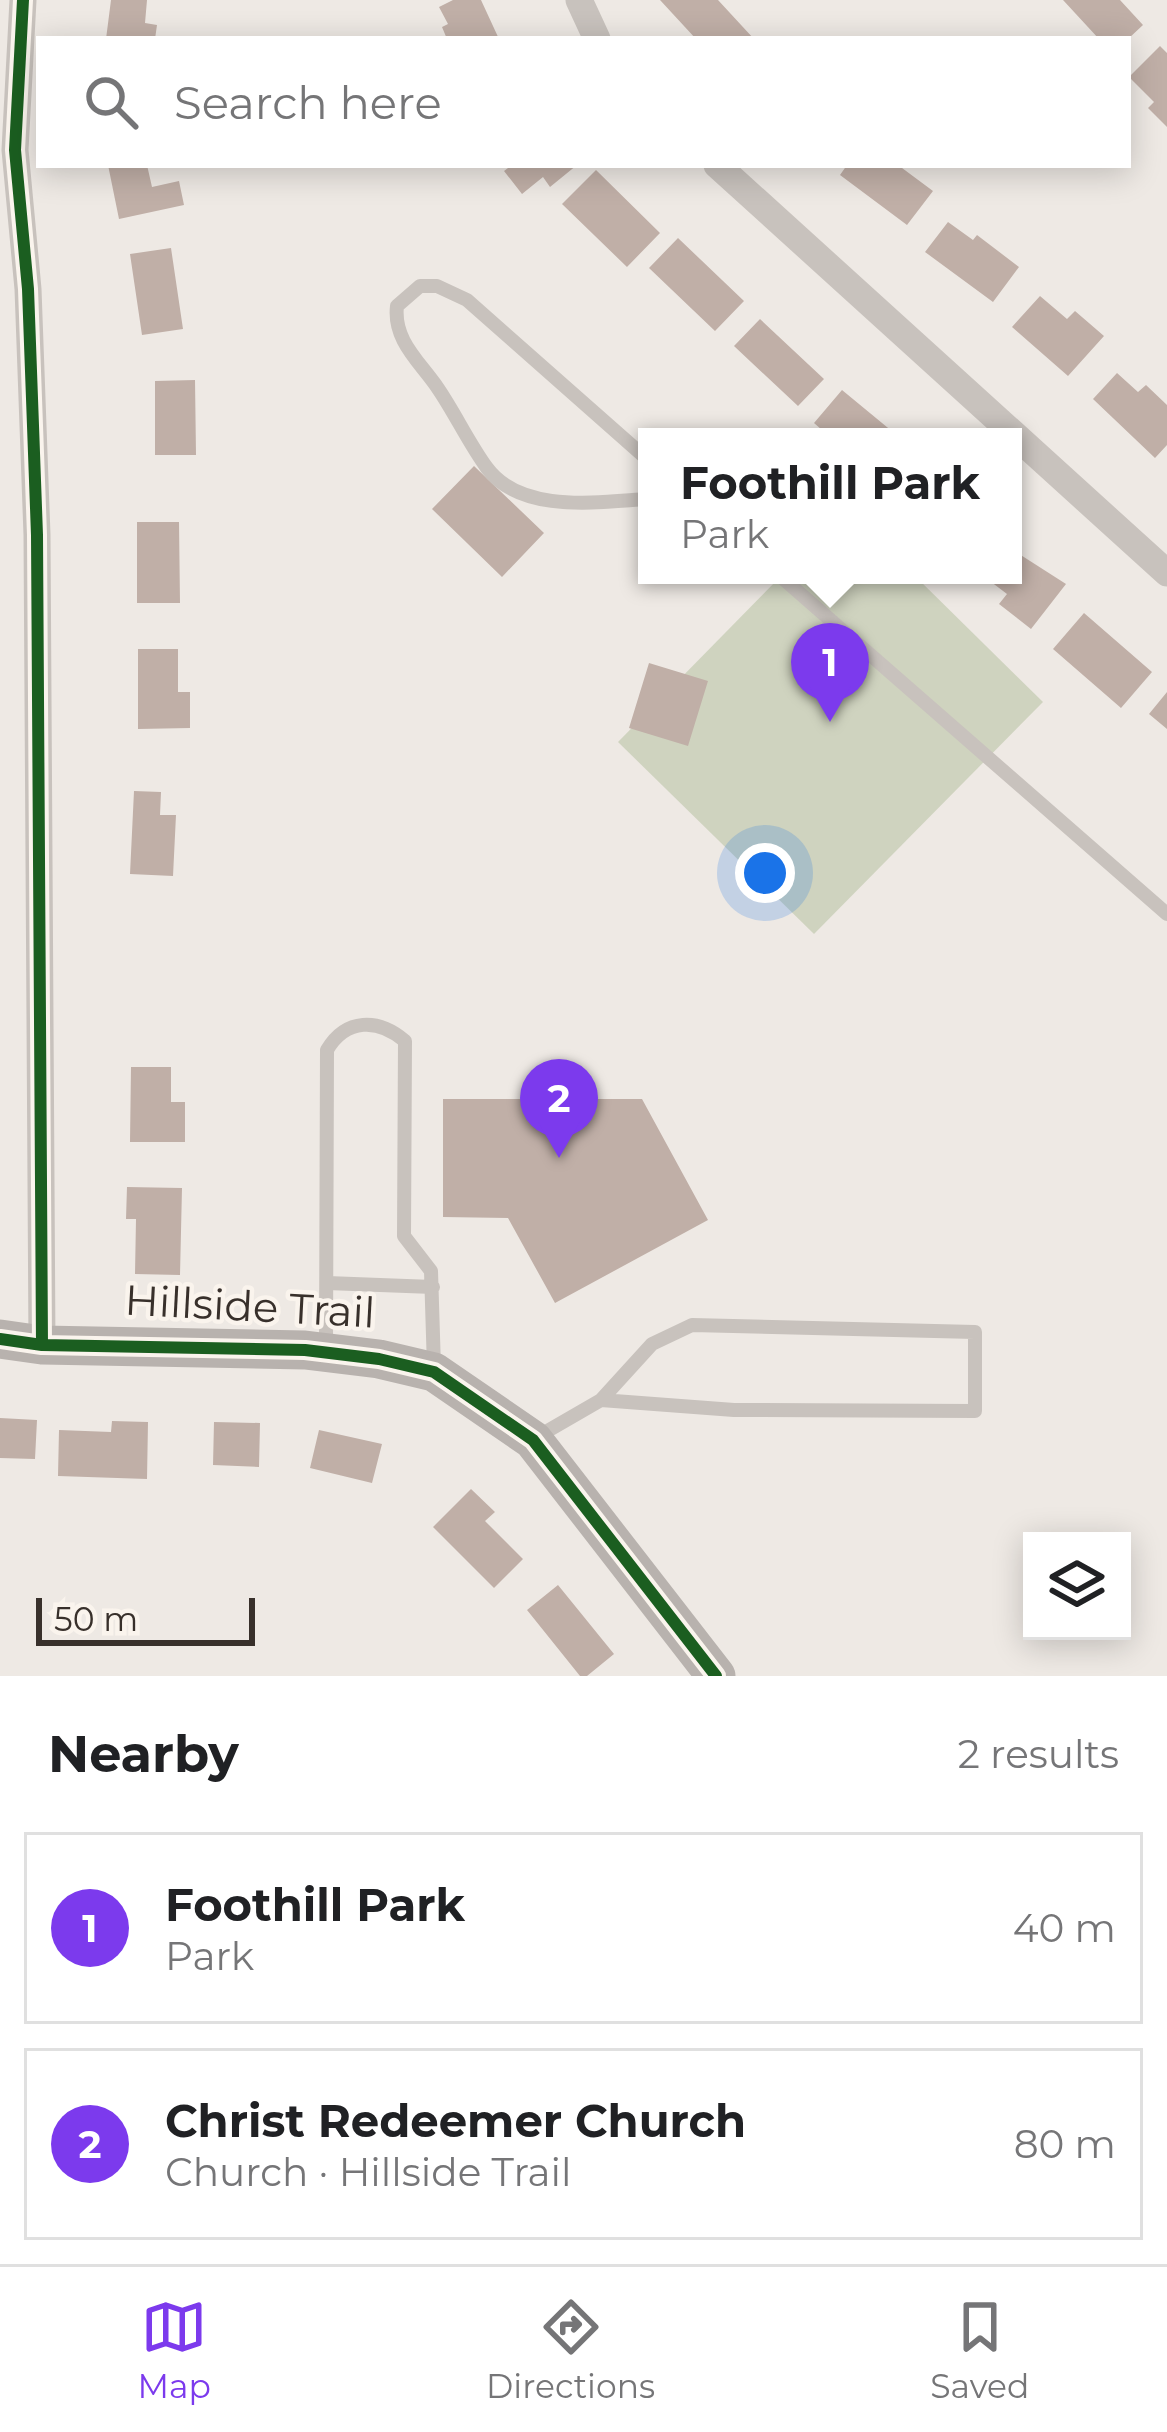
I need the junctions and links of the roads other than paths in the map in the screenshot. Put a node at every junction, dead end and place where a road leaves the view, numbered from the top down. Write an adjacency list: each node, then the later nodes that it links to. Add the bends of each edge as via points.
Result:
1 (23, 0): 15 (street, via 14,150 37,535)
2 (579, 0): 3 (street)
3 (596, 36)
4 (720, 168): 5 (street)
5 (1007, 428)
6 (1022, 442): 9 (street)
7 (638, 451): 8 (lane, via 467,300 420,286 397,306 398,334 490,472 544,499)
8 (638, 500)
9 (1167, 573)
10 (789, 584): 11 (lane)
11 (1167, 914)
12 (327, 1283): 13 (lane); 13 (lane, via 327,1050 354,1025 389,1028 405,1041 404,1236 431,1271); 16 (lane)
13 (433, 1287): 17 (lane)
14 (0, 1340): 15 (street, Hillside Trail)
15 (42, 1345): 16 (street, Hillside Trail)
16 (326, 1353): 17 (street, Hillside Trail)
17 (434, 1372): 19 (street, Hillside Trail)
18 (601, 1400): 18 (lane, via 734,1410 975,1411 975,1332 692,1325 652,1344); 19 (lane)
19 (533, 1440): 20 (street, Hillside Trail)
20 (716, 1676)

